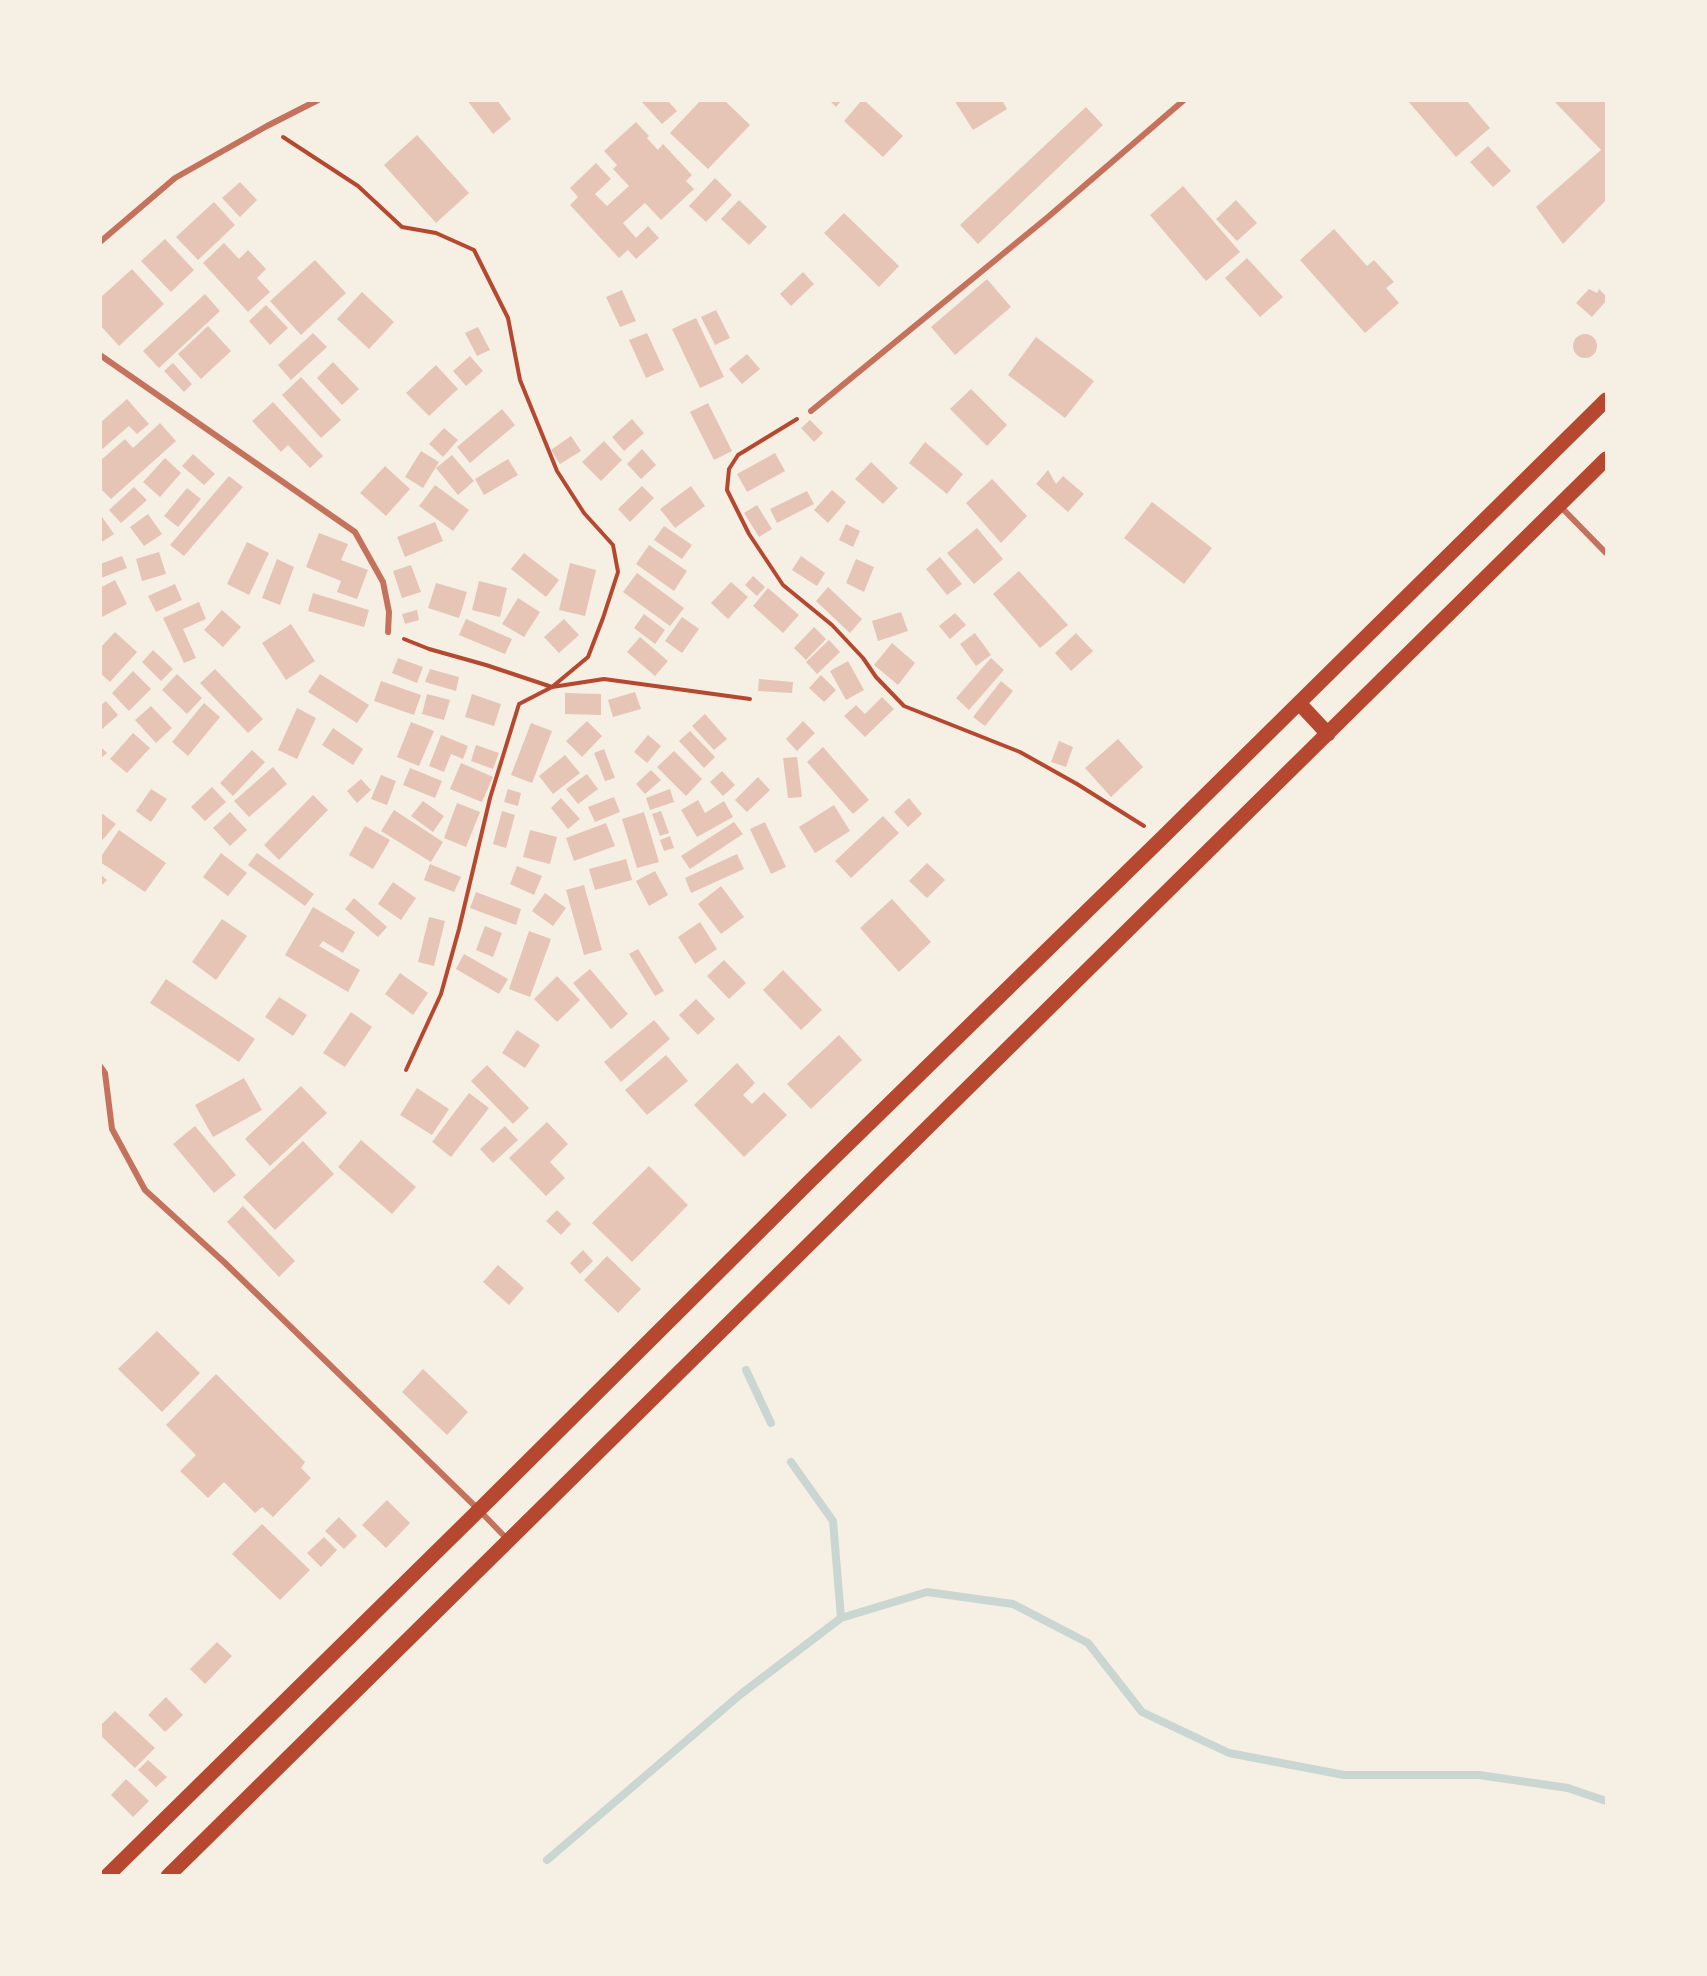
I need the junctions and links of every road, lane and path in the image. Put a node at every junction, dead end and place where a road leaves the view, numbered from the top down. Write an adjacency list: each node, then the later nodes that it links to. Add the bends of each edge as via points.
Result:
1 (318, 100): 3 (street)
2 (1184, 100): 7 (street)
3 (267, 126): 4 (street, via 175,178); 12 (path, via 358,186 402,227 436,233 474,250 508,318 520,380 556,471 584,513 613,546 618,573 588,657)
4 (100, 242)
5 (100, 355): 11 (street, via 355,532 383,582)
6 (1606, 400): 14 (main road)
7 (811, 411): 16 (path, via 738,455 729,469 727,490 749,534 783,585 832,625 904,706 1020,752)
8 (1606, 459): 9 (main road)
9 (1559, 506): 10 (street); 15 (main road)
10 (1606, 553)
11 (388, 632): 12 (path, via 429,649)
12 (552, 687): 13 (path, via 604,679); 18 (path, via 519,704 490,798 441,994)
13 (750, 699)
14 (1299, 703): 15 (main road); 16 (main road)
15 (1328, 734): 21 (main road)
16 (1163, 837): 20 (main road, via 808,1182)
17 (100, 1066): 19 (street)
18 (406, 1070)
19 (103, 1076): 20 (street, via 112,1129 145,1190)
20 (479, 1510): 21 (street); 22 (main road)
21 (508, 1540): 23 (main road)
22 (107, 1875)
23 (168, 1875)

